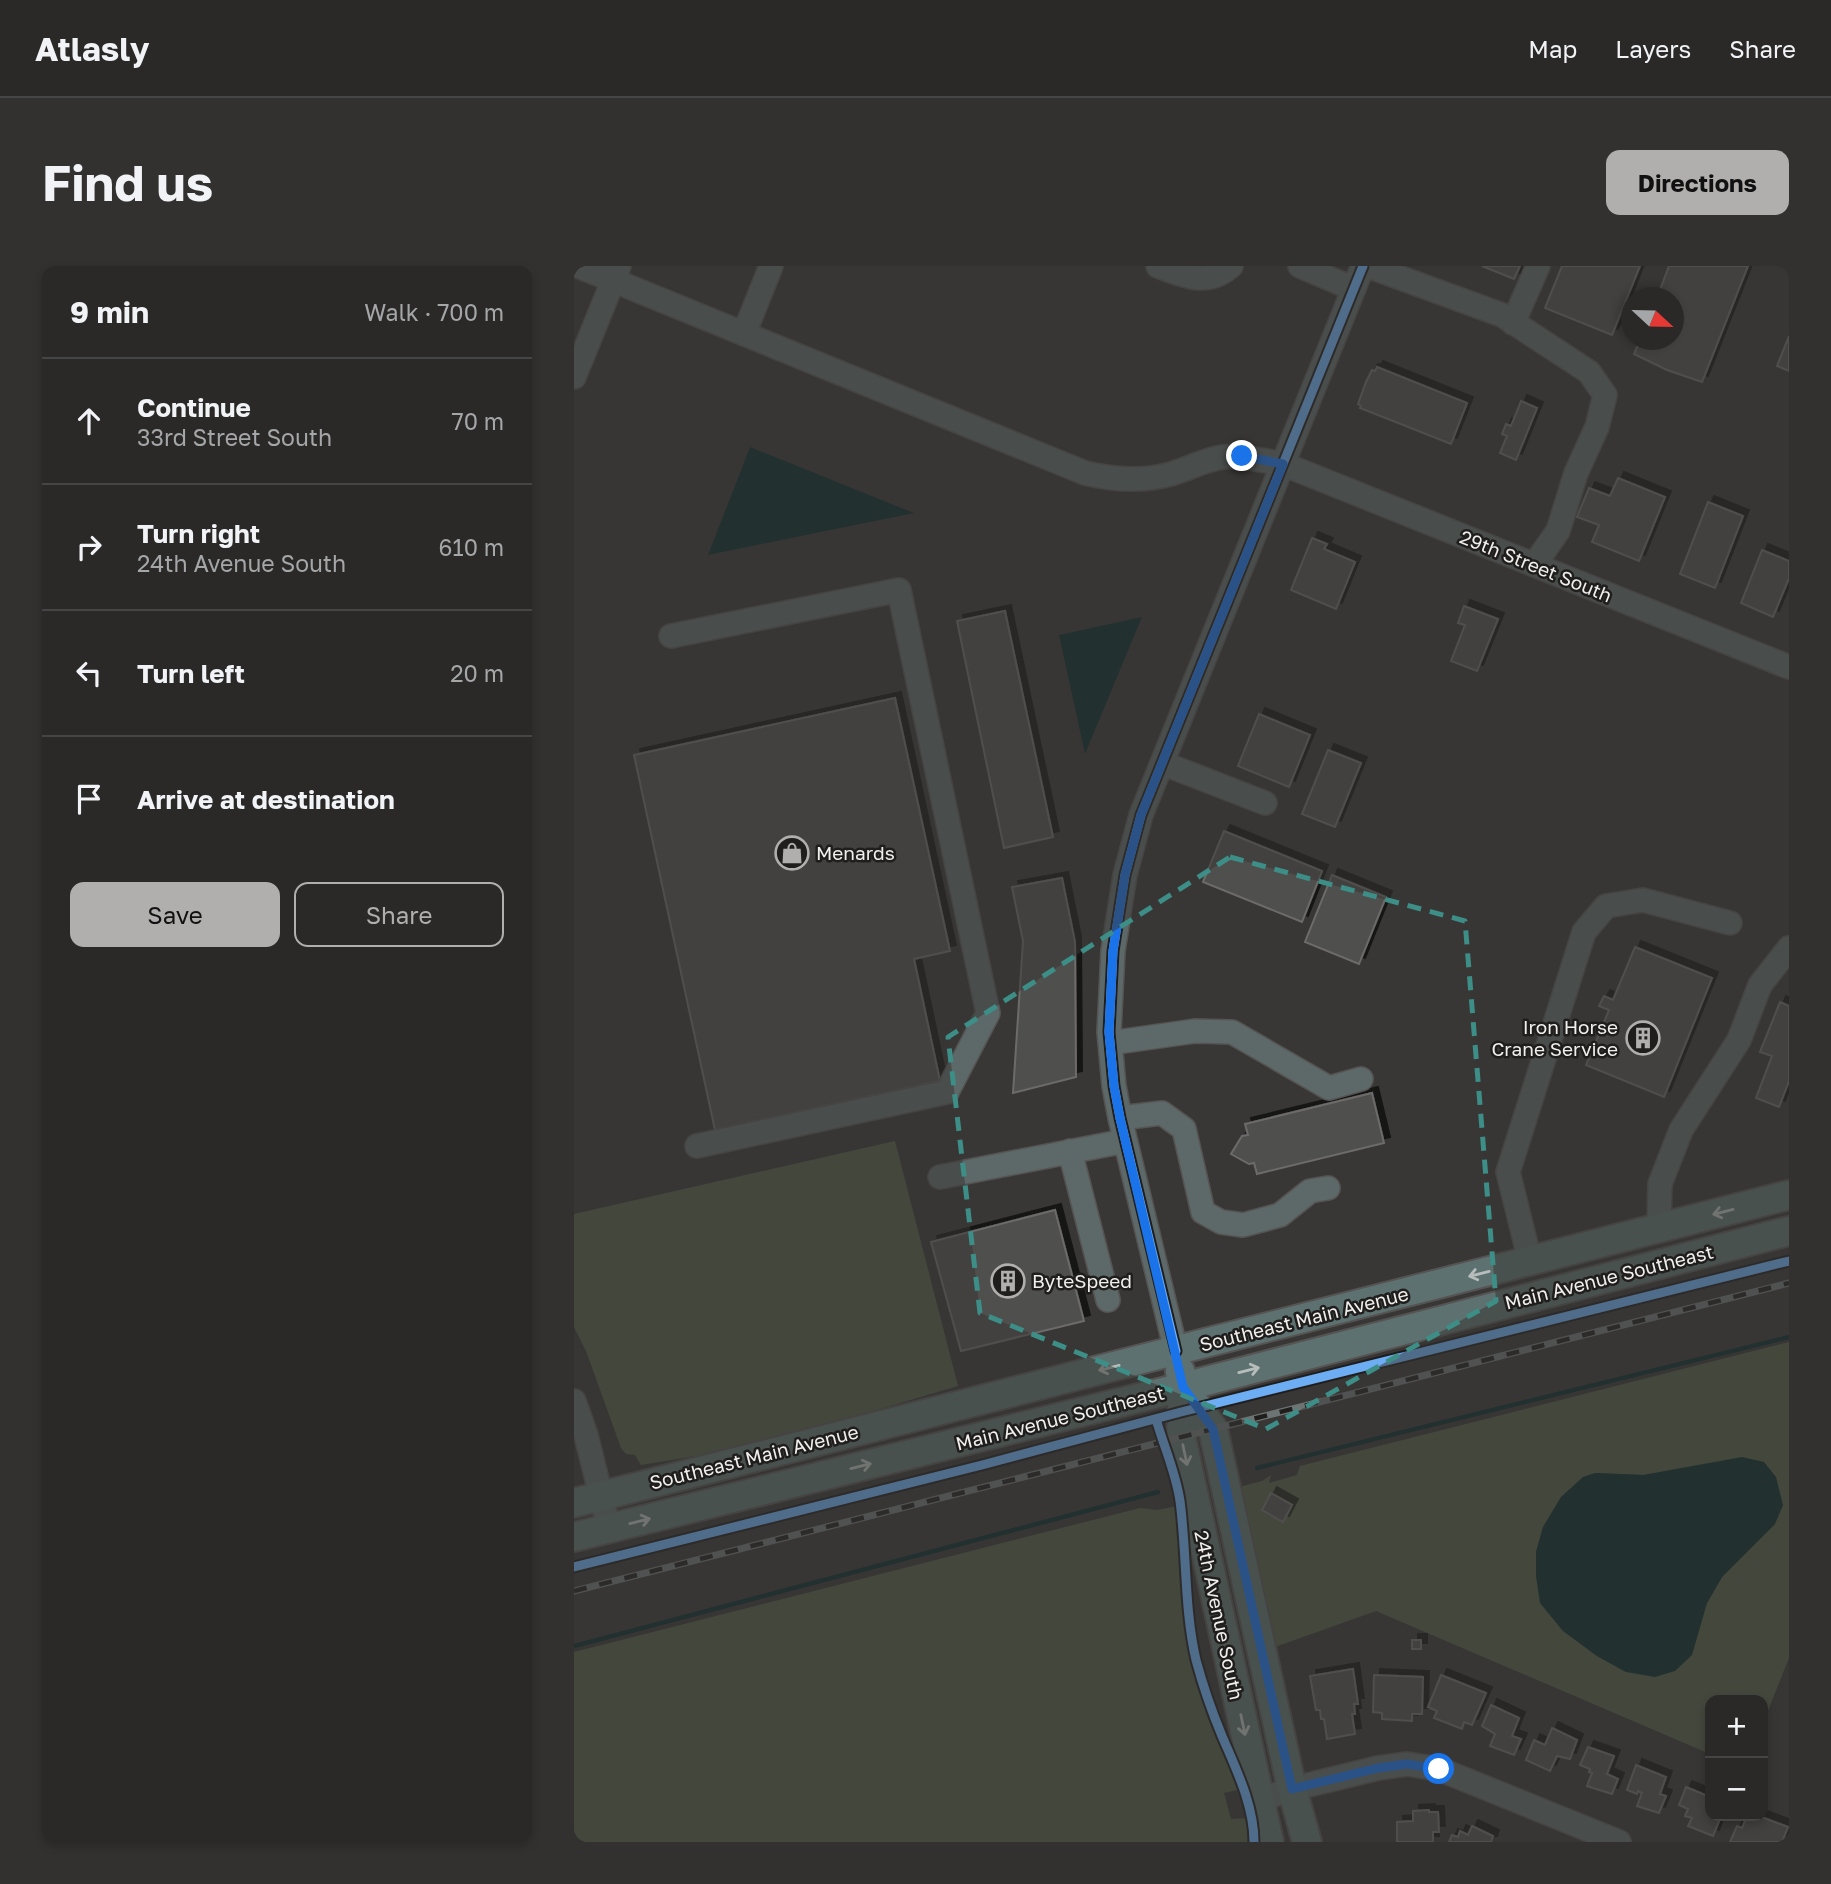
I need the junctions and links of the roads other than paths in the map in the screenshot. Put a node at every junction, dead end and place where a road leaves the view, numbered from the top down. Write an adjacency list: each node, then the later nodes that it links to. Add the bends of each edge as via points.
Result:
1 (578, 266): 8 (street, 29th Street South)
2 (771, 266): 11 (street)
3 (1158, 266): 4 (street, via 1189,278 1203,278 1220,275)
4 (1231, 266)
5 (1300, 266): 9 (street)
6 (1365, 266): 9 (street, 24th Avenue South); 10 (street)
7 (1538, 266): 10 (street)
8 (616, 273): 11 (street, 29th Street South); 12 (street)
9 (1354, 289): 13 (street, 24th Avenue South)
10 (1513, 323): 14 (street, via 1589,372 1605,394 1558,531)
11 (744, 334): 13 (street, 29th Street South, via 1085,473 1138,480 1221,457 1242,456)
12 (574, 377)
13 (1283, 464): 14 (street, 29th Street South); 17 (street, 24th Avenue South)
14 (1534, 565): 16 (street, 29th Street South)
15 (671, 636): 24 (street, via 900,590 988,1013 947,1092)
16 (1789, 667)
17 (1162, 763): 18 (street); 21 (street, 24th Avenue South, via 1141,815 1125,875 1113,951)
18 (1265, 803)
19 (1730, 923): 31 (street, via 1643,900 1606,906 1584,932 1508,1172)
20 (1789, 948): 29 (street, via 1760,985 1739,1040 1681,1130 1660,1184)
21 (1110, 1044): 22 (street, via 1195,1031 1232,1032 1329,1088); 23 (street, 24th Avenue South)
22 (1361, 1079)
23 (1122, 1130): 25 (street); 27 (street, via 1162,1113 1184,1129 1203,1212 1221,1222 1244,1225 1280,1215 1310,1191); 33 (street, 24th Avenue South)
24 (697, 1146)
25 (1070, 1151): 26 (street); 32 (street)
26 (940, 1177)
27 (1328, 1188)
28 (1789, 1195): 29 (main road, Southeast Main Avenue, one-way to 29)
29 (1659, 1228): 31 (main road, Southeast Main Avenue)
30 (1789, 1231): 34 (main road, Main Avenue Southeast, one-way to 30)
31 (1530, 1261): 33 (main road, Southeast Main Avenue, one-way to 33)
32 (1108, 1300)
33 (1176, 1351): 34 (main road, 24th Avenue South); 36 (main road, Southeast Main Avenue, one-way to 36)
34 (1183, 1387): 37 (main road, Main Avenue Southeast, one-way to 34); 39 (main road, 24th Avenue South, via 1213,1429); 40 (main road, 24th Avenue South, one-way to 40, via 1181,1437)
35 (574, 1401): 36 (street, via 586,1435)
36 (587, 1499): 37 (street)
37 (609, 1528): 38 (main road, Main Avenue Southeast)
38 (574, 1537)
39 (1292, 1789): 40 (street); 41 (street, via 1407,1764 1439,1769); 43 (main road, 24th Avenue South)
40 (1259, 1800): 42 (main road, 24th Avenue South)
41 (1614, 1841)
42 (1269, 1842)
43 (1307, 1842)

